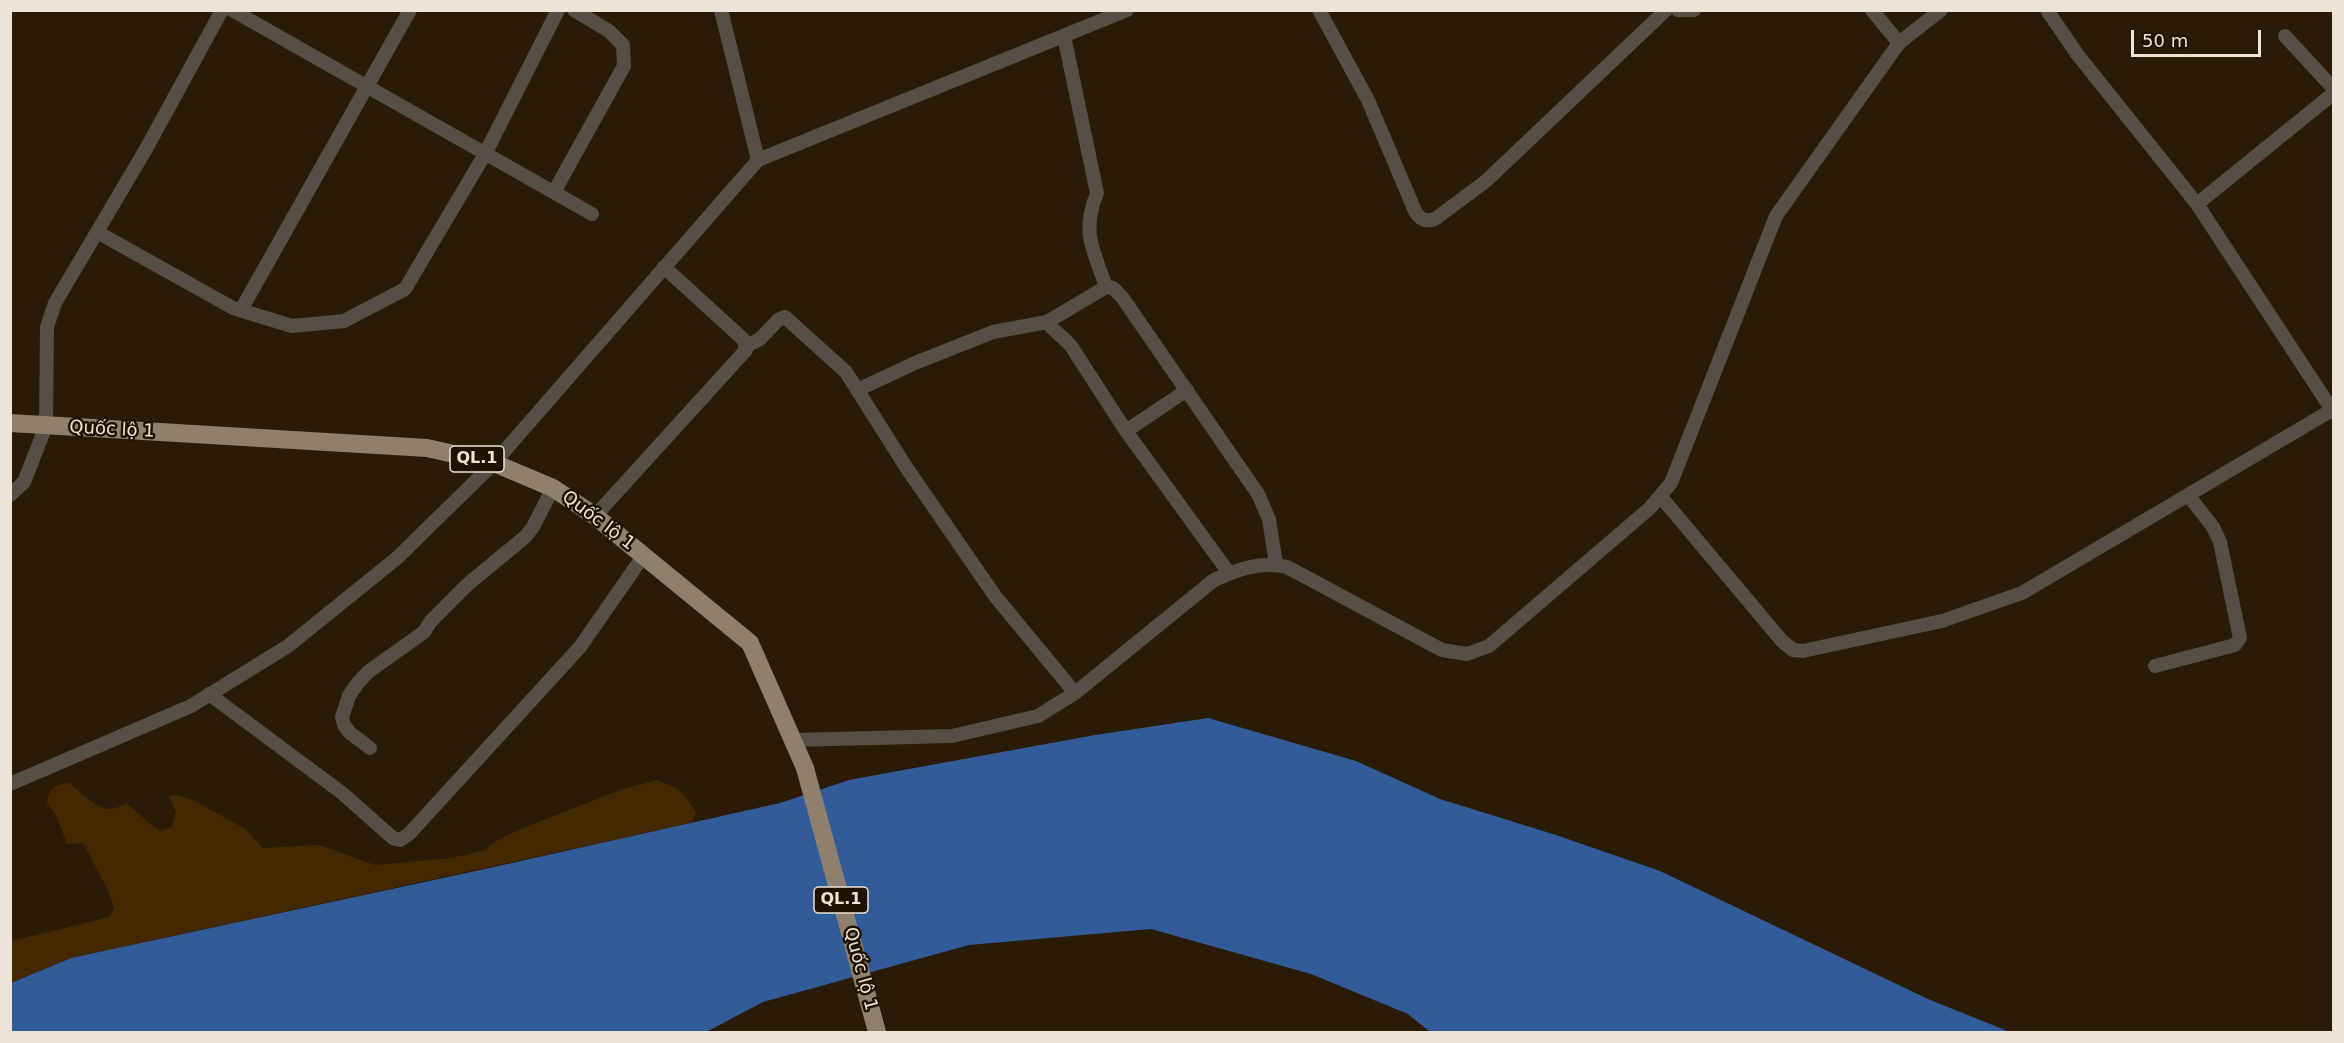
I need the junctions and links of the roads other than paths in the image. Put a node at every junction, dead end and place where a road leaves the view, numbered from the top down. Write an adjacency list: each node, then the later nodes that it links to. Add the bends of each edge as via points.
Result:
1 (222, 10): 25 (street)
2 (232, 10): 18 (street)
3 (410, 10): 18 (street)
4 (558, 10): 20 (street)
5 (574, 10): 22 (street, via 609,31 623,45 624,66)
6 (721, 10): 21 (street)
7 (1128, 10): 15 (street)
8 (1318, 10): 14 (street, via 1368,100 1416,212 1427,221 1486,181)
9 (1678, 10): 10 (street)
10 (1694, 10)
11 (1872, 10): 17 (street)
12 (1941, 10): 17 (street)
13 (2046, 10): 23 (street)
14 (1664, 11)
15 (1064, 36): 21 (street); 27 (street, via 1097,192 1088,233)
16 (2285, 36): 19 (street)
17 (1899, 44): 41 (street, via 1776,216 1680,463)
18 (368, 87): 20 (street); 28 (street)
19 (2334, 91): 23 (street)
20 (485, 154): 22 (street); 28 (street, via 405,289 344,321 292,326)
21 (758, 160): 26 (street)
22 (554, 192): 24 (street)
23 (2197, 204): 33 (street)
24 (592, 214)
25 (97, 232): 28 (street); 35 (street, via 55,303 47,327)
26 (664, 267): 30 (street); 37 (street)
27 (1106, 287): 29 (street); 32 (street, via 1122,297)
28 (241, 310)
29 (1047, 322): 31 (street, via 993,332); 36 (street, via 1071,346)
30 (746, 346): 31 (street, via 785,317 846,372); 42 (street, via 744,353)
31 (856, 390): 47 (street, via 995,597)
32 (1187, 390): 36 (street); 44 (street, via 1264,506)
33 (2333, 411): 40 (street)
34 (10, 423): 35 (main road, Quốc lộ 1 / QL.1)
35 (46, 426): 37 (main road, Quốc lộ 1 / QL.1, via 427,448); 39 (street, via 24,482)
36 (1126, 430): 45 (street)
37 (494, 463): 38 (main road, Quốc lộ 1 / QL.1); 48 (street, via 397,558 288,646)
38 (553, 488): 42 (main road, Quốc lộ 1 / QL.1); 50 (street, via 525,537 468,584 424,632 357,684 342,717 350,733)
39 (10, 495)
40 (2188, 495): 41 (street, via 2022,593 1942,621 1803,651 1793,650 1782,641); 46 (street, via 2220,542 2240,638 2235,645)
41 (1661, 497): 44 (street, via 1489,646 1467,654 1442,650)
42 (595, 516): 43 (main road, Quốc lộ 1 / QL.1)
43 (644, 555): 48 (street, via 580,647 400,840); 49 (main road, Quốc lộ 1 / QL.1, via 750,643)
44 (1276, 564): 45 (street, via 1258,564)
45 (1229, 573): 47 (street, via 1214,580)
46 (2155, 666)
47 (1076, 693): 49 (street, via 1038,716 952,736)
48 (209, 694): 51 (street, via 191,706)
49 (794, 740): 52 (main road, Quốc lộ 1 / QL.1)
50 (370, 748)
51 (10, 784)
52 (877, 1032)

